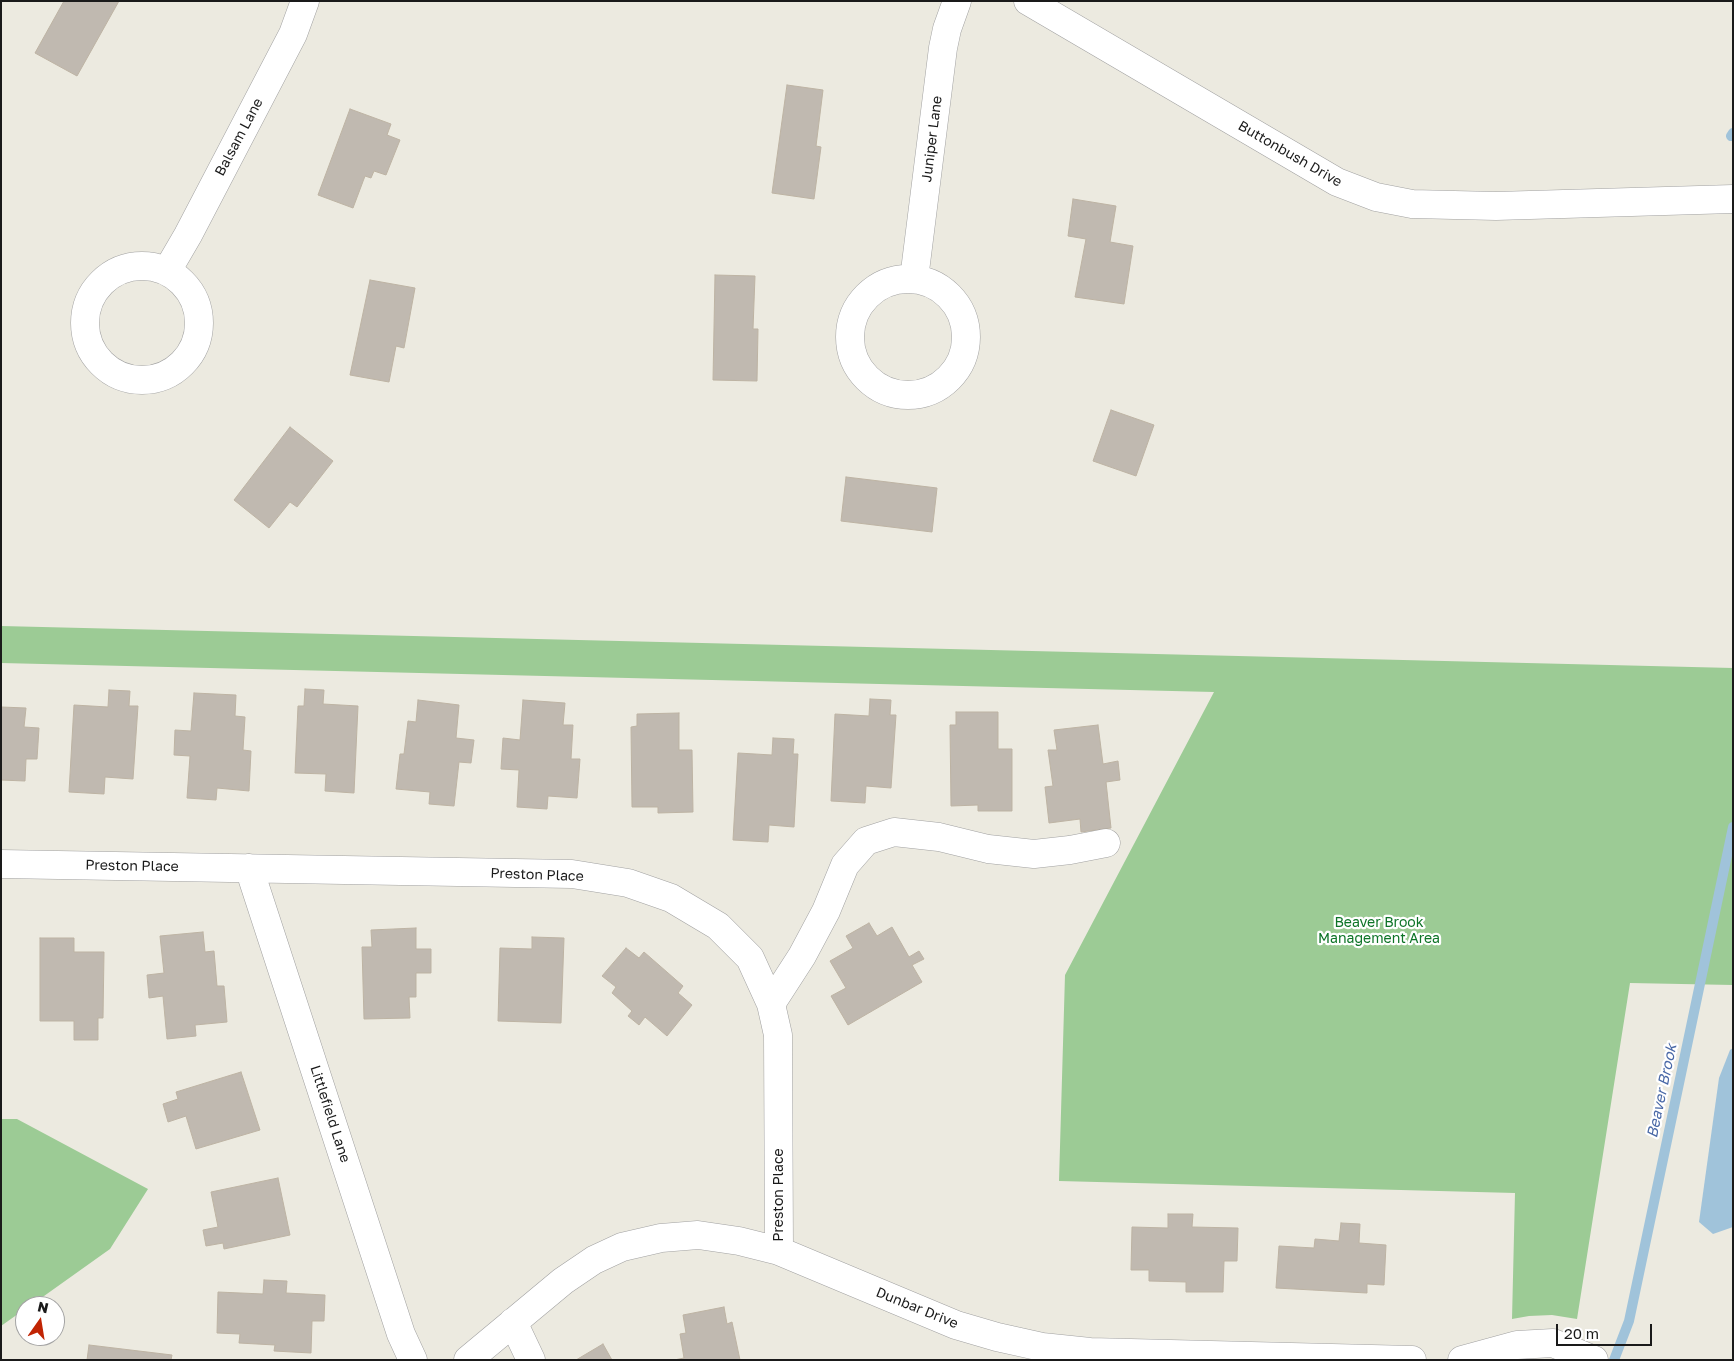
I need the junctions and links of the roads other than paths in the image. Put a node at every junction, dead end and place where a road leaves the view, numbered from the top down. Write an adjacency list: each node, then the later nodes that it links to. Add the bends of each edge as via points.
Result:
1 (306, 1): 5 (street, Balsam Lane, via 293,34)
2 (957, 1): 6 (street, Juniper Lane, via 943,48)
3 (1028, 1): 4 (street, Buttonbush Drive, via 1337,182 1376,197 1412,204 1496,206)
4 (1733, 199)
5 (167, 271): 5 (street, via 154,266 125,268 100,282 92,294 86,308 86,336 91,350 111,371 138,380 166,375 178,368 196,345 199,331 196,302 189,289)
6 (914, 279): 6 (street, via 898,279 869,292 855,312 849,335 856,366 866,378 878,388 909,396 940,387 961,363 966,348 963,316 955,302 930,283)
7 (1106, 843): 10 (street, via 1034,854 894,832 866,841 845,864 826,911)
8 (1, 864): 9 (street, Preston Place)
9 (250, 868): 10 (street, Preston Place, via 572,874 628,883 671,898 718,926 750,958); 13 (street, Littlefield Lane, via 398,1325)
10 (771, 1004): 11 (street, Preston Place, via 778,1035)
11 (779, 1251): 12 (street, Dunbar Drive, via 698,1235 622,1246 563,1281); 16 (street, Dunbar Drive, via 956,1325 1042,1347 1090,1352)
12 (513, 1322): 14 (street, Dunbar Drive); 15 (street)
13 (413, 1360)
14 (468, 1360)
15 (531, 1360)
16 (1412, 1360)
17 (1462, 1360): 18 (street, via 1517,1345 1553,1343)
18 (1594, 1360)

